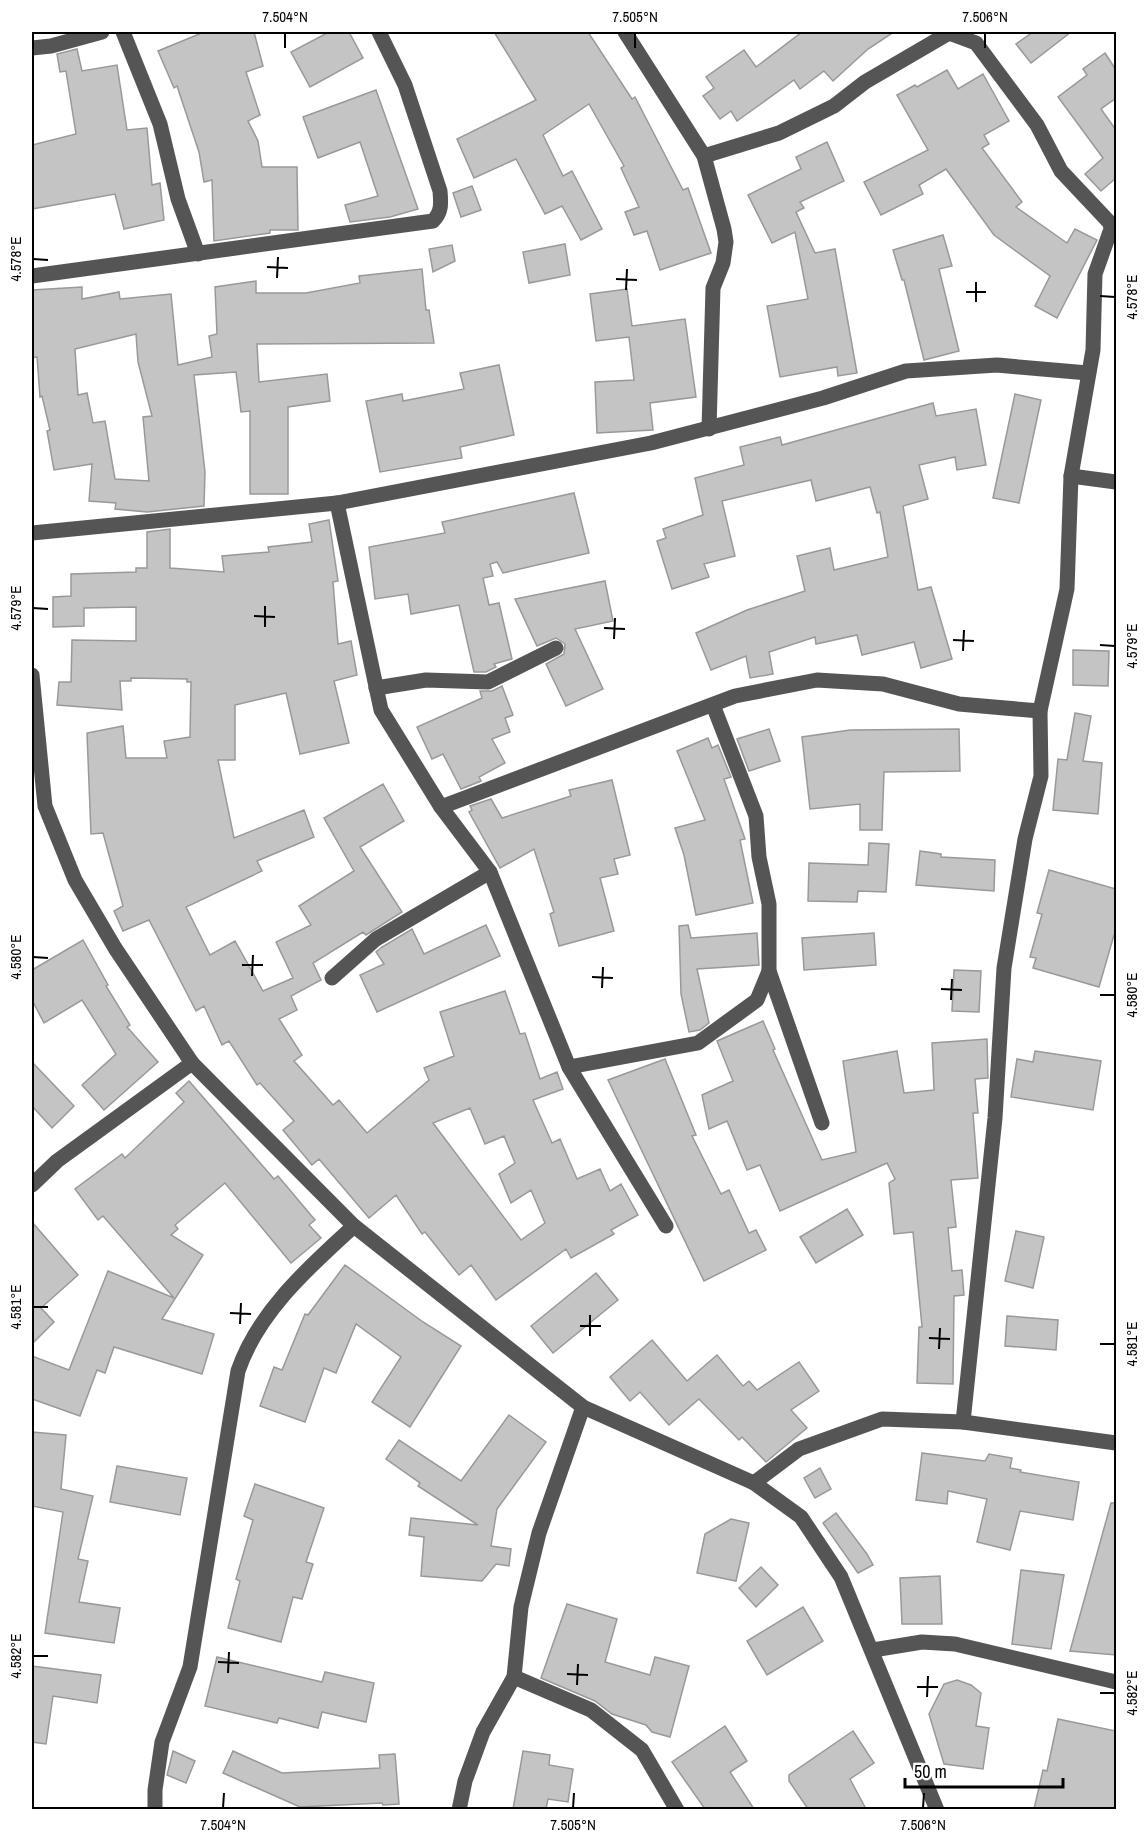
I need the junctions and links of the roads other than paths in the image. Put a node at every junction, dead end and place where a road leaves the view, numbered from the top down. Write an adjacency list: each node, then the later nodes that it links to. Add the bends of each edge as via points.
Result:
1 (102, 32): 5 (street)
2 (123, 32): 7 (street, via 160,124 178,199)
3 (379, 32): 7 (street, via 405,85 440,191 438,216 433,221)
4 (624, 32): 6 (street)
5 (32, 48)
6 (704, 156): 9 (street, via 779,133 825,110 949,33 976,43 1037,125 1061,171 1110,223 1095,274 1093,350); 10 (street, via 726,242 713,288)
7 (198, 254): 8 (street)
8 (32, 276)
9 (1088, 373): 10 (street, via 997,365 906,371); 11 (street)
10 (709, 429): 13 (street)
11 (1071, 476): 12 (street); 19 (street, via 1067,589)
12 (1116, 482)
13 (337, 503): 14 (street); 17 (street)
14 (32, 533)
15 (556, 648): 17 (street, via 488,682 426,680)
16 (32, 675): 24 (street, via 45,806 75,880 114,948)
17 (376, 688): 20 (street, via 381,710)
18 (713, 705): 19 (street, via 735,696 817,680 883,684 959,704); 20 (street); 22 (street, via 756,816 768,904)
19 (1040, 711): 31 (street, via 1041,776 1025,839 1004,968 995,1118)
20 (441, 807): 21 (street)
21 (490, 872): 23 (street, via 376,939); 25 (street)
22 (769, 971): 25 (street, via 757,1000 698,1043); 26 (street)
23 (332, 978)
24 (192, 1063): 27 (street, via 57,1161); 28 (street)
25 (569, 1067): 29 (street)
26 (822, 1123)
27 (32, 1185)
28 (354, 1226): 30 (street); 37 (street, via 314,1263 246,1345 238,1371 190,1667 162,1742)
29 (666, 1226)
30 (583, 1407): 33 (street); 35 (street, via 539,1533 521,1607)
31 (963, 1422): 32 (street); 33 (street, via 882,1419 799,1449)
32 (1116, 1443)
33 (754, 1483): 34 (street, via 801,1517 841,1577)
34 (873, 1650): 36 (street, via 922,1642 955,1644); 40 (street)
35 (514, 1677): 38 (street, via 483,1732); 39 (street, via 591,1710 642,1750)
36 (1116, 1682)
37 (155, 1809)
38 (459, 1809)
39 (677, 1809)
40 (937, 1809)

